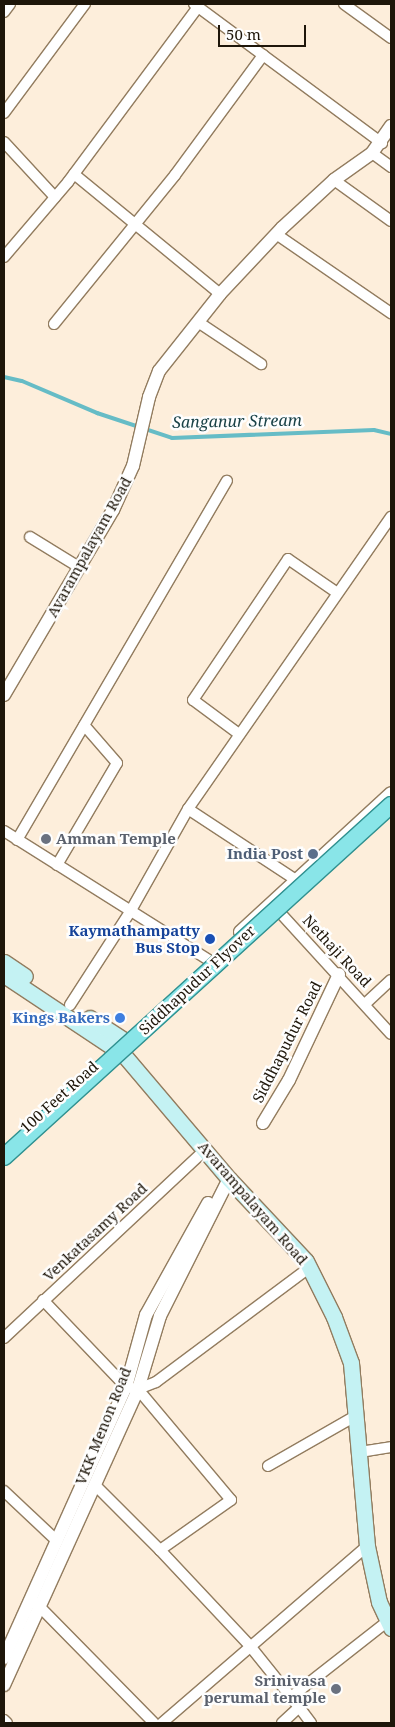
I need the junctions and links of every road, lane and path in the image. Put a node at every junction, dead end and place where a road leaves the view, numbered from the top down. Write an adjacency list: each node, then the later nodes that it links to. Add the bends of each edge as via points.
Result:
1 (10, 4): 5 (street)
2 (85, 4): 8 (street)
3 (344, 4): 6 (street)
4 (196, 5): 7 (street); 14 (street)
5 (4, 12)
6 (391, 38)
7 (263, 55): 11 (street); 18 (street)
8 (4, 113)
9 (391, 126): 11 (street, Avarampalayam Road)
10 (4, 142): 16 (street)
11 (382, 143): 12 (street, Avarampalayam Road)
12 (372, 153): 13 (street); 15 (street, Avarampalayam Road)
13 (391, 167)
14 (74, 174): 16 (street); 18 (street)
15 (334, 180): 17 (street); 19 (street, Avarampalayam Road)
16 (55, 197): 20 (street)
17 (391, 221)
18 (136, 225): 21 (street); 24 (street)
19 (276, 234): 21 (street, Avarampalayam Road); 22 (street)
20 (4, 258)
21 (220, 294): 23 (street, Avarampalayam Road)
22 (391, 313)
23 (198, 322): 25 (street); 29 (street, Avarampalayam Road, via 159,371 149,397 133,466 113,510)
24 (54, 324)
25 (261, 364)
26 (227, 481): 32 (street)
27 (391, 517): 30 (street)
28 (30, 537): 29 (street)
29 (79, 567): 31 (street, Avarampalayam Road)
30 (336, 592): 33 (street); 33 (street, via 288,559 193,700)
31 (5, 689)
32 (84, 725): 39 (street); 40 (street, via 117,763)
33 (239, 734): 36 (street)
34 (391, 794): 41 (street)
35 (391, 805): 56 (main road, Siddhapudur Flyover, bridge)
36 (188, 810): 41 (street); 43 (street)
37 (391, 816): 42 (street)
38 (4, 831): 39 (street)
39 (17, 840): 40 (street)
40 (57, 865): 43 (street)
41 (296, 880): 42 (street)
42 (275, 907): 44 (street); 47 (street, Nethaji Road); 52 (street)
43 (130, 912): 44 (street); 50 (street)
44 (209, 960): 52 (street)
45 (4, 962): 50 (main road)
46 (4, 974): 52 (main road, Avarampalayam Road)
47 (339, 974): 49 (street, Nethaji Road); 53 (street, Siddhapudur Road, via 289,1080)
48 (391, 980): 49 (street)
49 (365, 1004): 51 (street, Nethaji Road)
50 (70, 1005): 52 (main road)
51 (391, 1034)
52 (120, 1047): 54 (main road, 100 Feet Road); 55 (main road, Avarampalayam Road); 57 (main road)
53 (263, 1123)
54 (4, 1147)
55 (206, 1149): 58 (main road, Avarampalayam Road); 60 (street, Venkatasamy Road)
56 (4, 1157)
57 (4, 1163)
58 (227, 1176): 59 (main road, Avarampalayam Road); 62 (street, VKK Menon Road, via 160,1316)
59 (309, 1268): 62 (street, via 156,1382); 63 (main road, Avarampalayam Road, via 334,1317 351,1364)
60 (43, 1300): 61 (street, Venkatasamy Road); 62 (street)
61 (4, 1338)
62 (132, 1388): 67 (street, VKK Menon Road); 69 (street, VKK Menon Road); 71 (street, via 231,1500)
63 (357, 1415): 65 (main road, Avarampalayam Road); 66 (street)
64 (391, 1447): 65 (street)
65 (360, 1452): 70 (main road, Avarampalayam Road)
66 (268, 1466)
67 (96, 1486): 71 (street); 72 (street, VKK Menon Road)
68 (4, 1491): 69 (street)
69 (57, 1541): 72 (street, VKK Menon Road)
70 (367, 1546): 73 (main road, Avarampalayam Road, via 379,1602); 74 (street)
71 (160, 1550): 74 (street)
72 (36, 1603): 75 (street, VKK Menon Road); 76 (street, VKK Menon Road); 81 (street)
73 (390, 1625): 77 (street)
74 (250, 1646): 77 (street); 82 (street)
75 (4, 1658)
76 (4, 1685)
77 (291, 1697): 78 (street)
78 (299, 1707): 83 (street); 84 (street)
79 (4, 1720): 80 (street)
80 (7, 1723)
81 (154, 1723)
82 (162, 1723)
83 (282, 1723)
84 (311, 1723)

